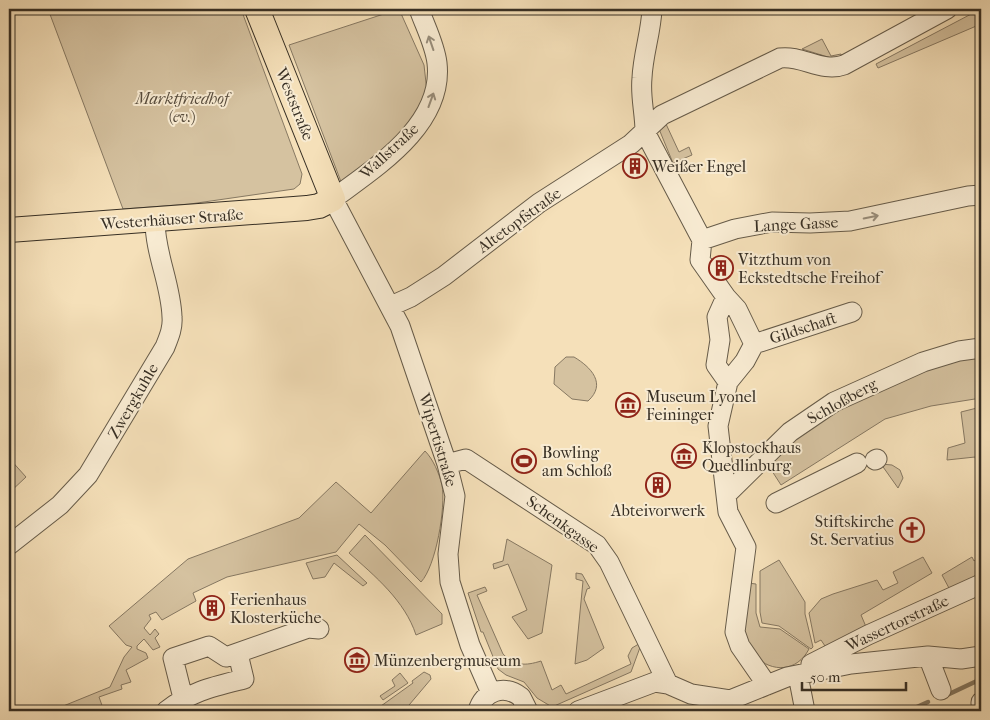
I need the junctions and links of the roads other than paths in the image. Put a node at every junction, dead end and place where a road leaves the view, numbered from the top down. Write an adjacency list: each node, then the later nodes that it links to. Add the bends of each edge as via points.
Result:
1 (257, 9): 7 (main road, Weststraße)
2 (419, 9): 7 (street, Wallstraße, one-way to 2, via 398,147 428,109 438,77 437,60)
3 (652, 9): 5 (street, via 642,78)
4 (947, 9): 5 (street, Altetopfstraße, via 838,68 790,58 776,60 662,115)
5 (645, 132): 10 (street); 12 (street, Altetopfstraße, via 538,203 444,276)
6 (981, 195): 10 (street, Lange Gasse, one-way to 6, via 772,222 850,221)
7 (333, 199): 8 (main road, Westerhäuser Straße, via 307,208); 12 (street, Wipertistraße)
8 (155, 221): 9 (main road, Westerhäuser Straße); 21 (street, Zwergkuhle, via 155,237 172,316 165,347 88,476 60,505)
9 (9, 230)
10 (702, 240): 11 (street, Gildschaft, via 700,260)
11 (726, 297): 14 (street, Gildschaft, via 737,308); 16 (street, via 717,317 720,340 716,362)
12 (391, 306): 18 (street, Wipertistraße)
13 (852, 312): 14 (street, Gildschaft)
14 (754, 344): 16 (street, Gildschaft)
15 (981, 348): 19 (street, Schloßberg, via 923,362 834,402 790,432)
16 (728, 382): 19 (street, via 718,426)
17 (870, 460): 20 (street)
18 (447, 464): 28 (street, Schenkgasse, via 466,459 597,545 609,562); 31 (street, Wipertistraße, via 455,496 448,554 449,576 472,650)
19 (726, 495): 29 (street, via 728,512 746,547 735,632 740,646)
20 (776, 503)
21 (9, 544)
22 (981, 584): 27 (street, Wassertorstraße, via 868,635)
23 (319, 629): 24 (street, via 308,628)
24 (238, 654): 32 (street, via 244,679); 32 (street, via 226,657 209,646 173,658)
25 (928, 656): 26 (street, via 962,659); 27 (street, via 868,661); 30 (street)
26 (981, 656)
27 (793, 676): 29 (street); 37 (street)
28 (668, 684): 29 (street, via 692,694 730,700); 36 (street, via 645,684)
29 (767, 685)
30 (940, 690)
31 (491, 693): 34 (street, via 482,701); 35 (street, via 503,690 514,693 523,700)
32 (183, 698): 33 (street)
33 (166, 711)
34 (478, 711)
35 (528, 711)
36 (578, 711)
37 (805, 711)

